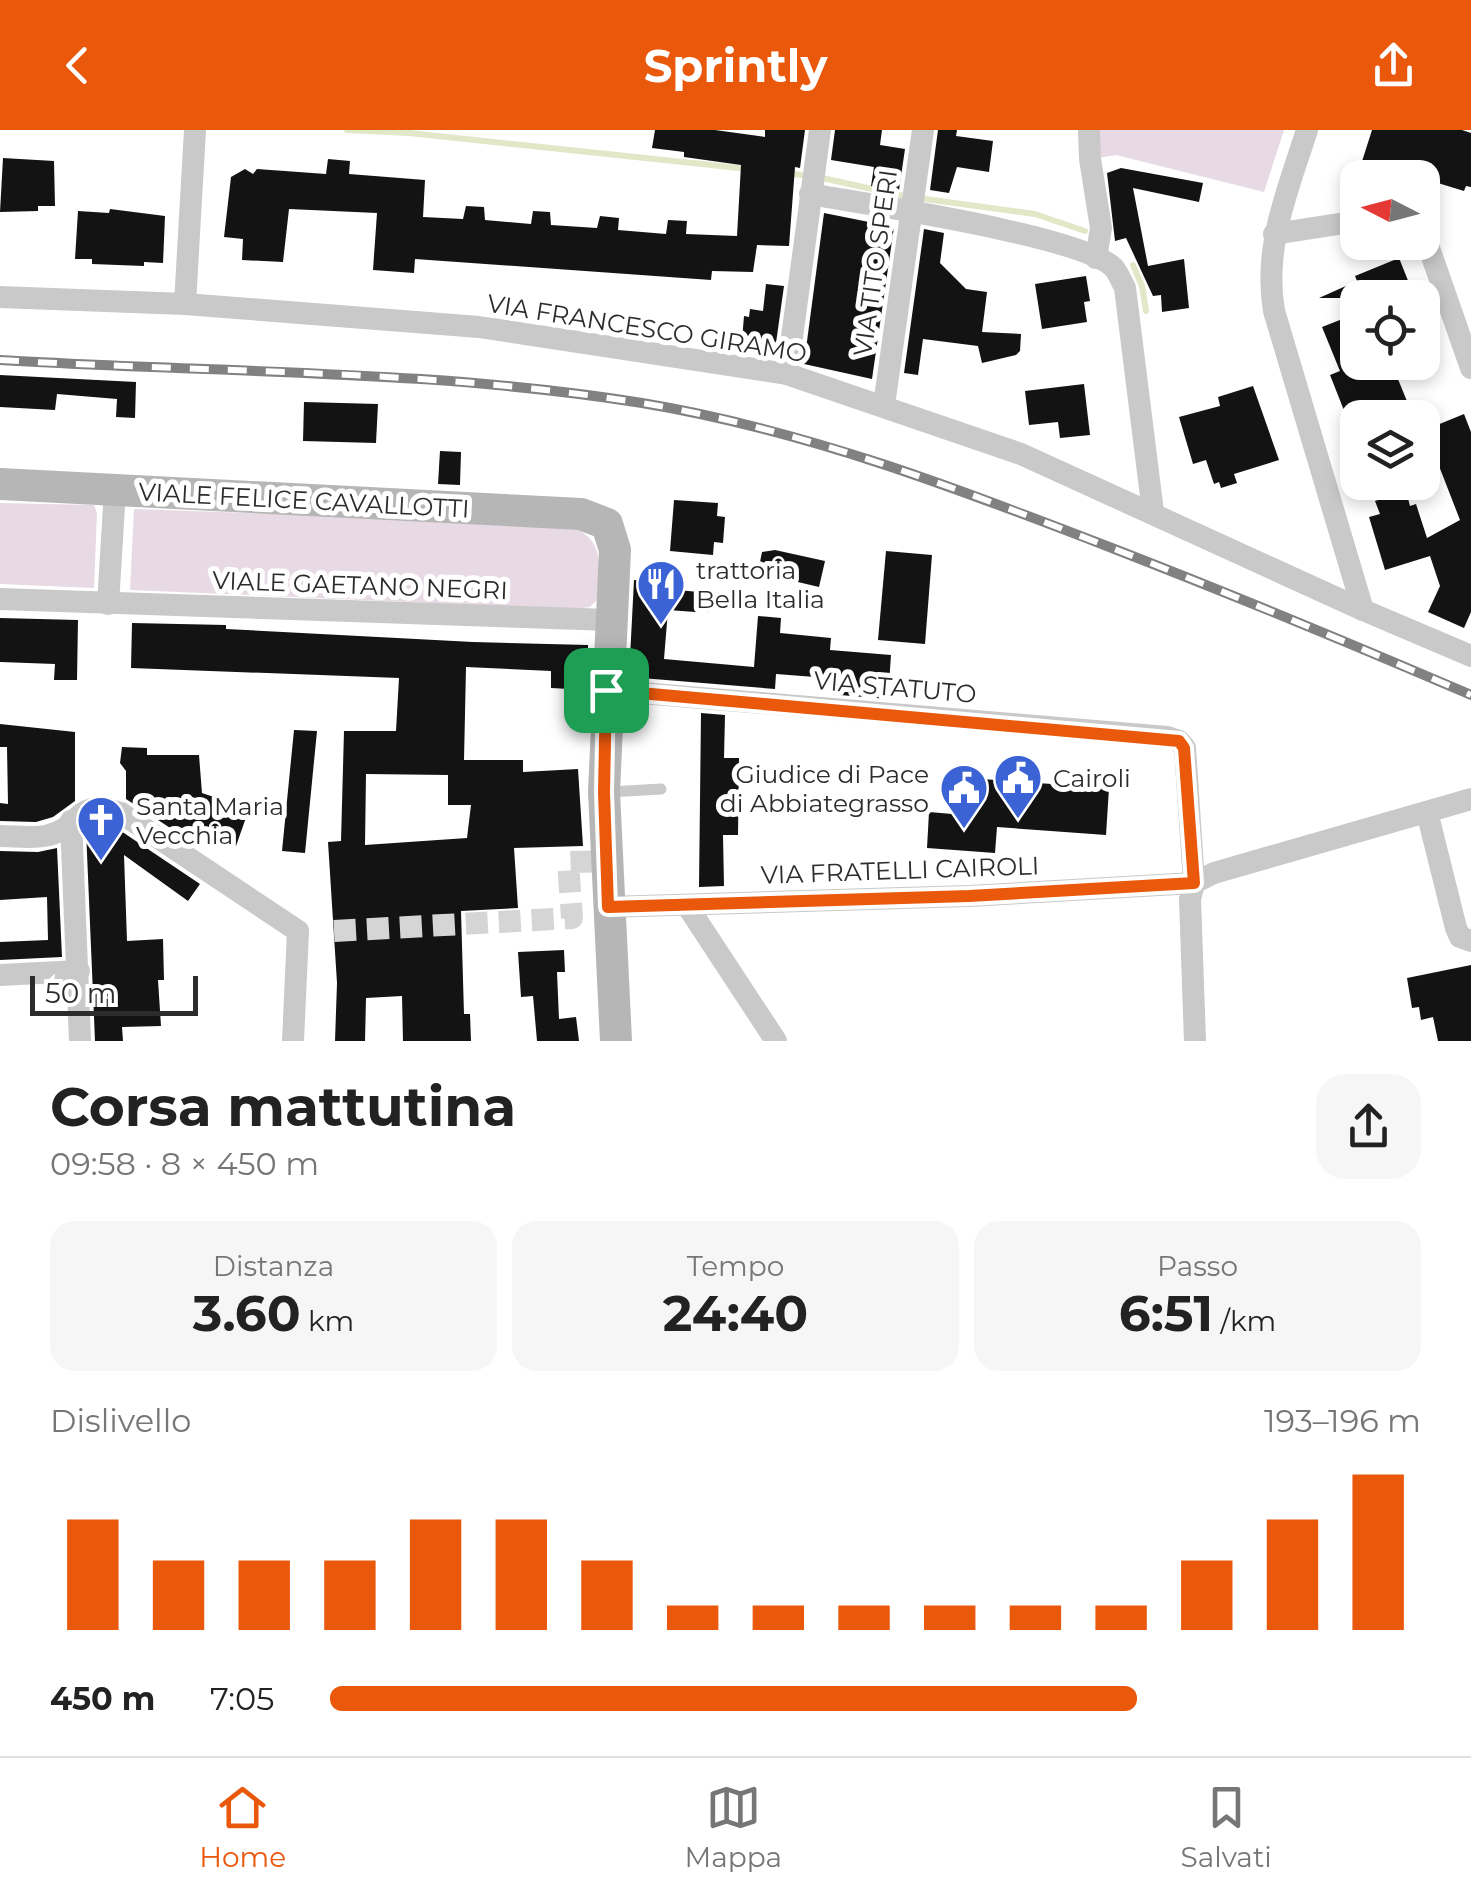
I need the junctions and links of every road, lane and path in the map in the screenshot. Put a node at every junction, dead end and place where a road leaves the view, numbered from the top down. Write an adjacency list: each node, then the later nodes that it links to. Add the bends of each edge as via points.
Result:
1 (196, 130): 13 (street)
2 (820, 130): 6 (street)
3 (922, 130): 7 (street, VIA TITO SPERI)
4 (1090, 130): 10 (street, via 1101,228)
5 (1307, 130): 9 (street)
6 (810, 194): 7 (street); 15 (street)
7 (909, 212): 10 (street, via 995,228); 16 (street, VIA TITO SPERI)
8 (1340, 224): 9 (street)
9 (1274, 234): 22 (street, via 1274,311)
10 (1096, 258): 19 (street, via 1114,268 1125,288)
11 (1433, 260): 14 (street)
12 (0, 297): 13 (street, VIA FRANCESCO GIRAMO)
13 (185, 304): 15 (street, VIA FRANCESCO GIRAMO, via 480,327)
14 (1471, 368)
15 (787, 374): 16 (street, VIA FRANCESCO GIRAMO)
16 (884, 405): 19 (street, VIA FRANCESCO GIRAMO, via 1022,454)
17 (0, 484): 18 (street, VIALE FELICE CAVALLOTTI)
18 (115, 490): 21 (street); 23 (street, VIALE FELICE CAVALLOTTI, via 581,514 607,524 615,550)
19 (1153, 512): 22 (street, VIA FRANCESCO GIRAMO)
20 (0, 599): 21 (street, VIALE GAETANO NEGRI)
21 (108, 604): 23 (street, VIALE GAETANO NEGRI)
22 (1363, 610): 24 (street, VIA FRANCESCO GIRAMO)
23 (610, 620): 25 (street)
24 (1471, 656)
25 (606, 690): 27 (street); 32 (street, VIA STATUTO, via 1179,741)
26 (661, 789): 27 (lane)
27 (604, 792): 33 (street)
28 (1471, 800): 29 (street, VIA FRATELLI CAIROLI)
29 (1427, 812): 32 (street, VIA FRATELLI CAIROLI); 35 (street, via 1456,928)
30 (71, 822): 31 (street, via 50,835); 36 (street); 39 (street, via 84,810 121,813 298,932)
31 (0, 836)
32 (1194, 883): 34 (street, VIA FRATELLI CAIROLI); 42 (street)
33 (608, 907): 34 (street, VIA FRATELLI CAIROLI); 40 (street)
34 (688, 907): 41 (street)
35 (1471, 941)
36 (79, 971): 37 (street); 38 (street)
37 (0, 976)
38 (80, 1041)
39 (293, 1041)
40 (616, 1041)
41 (776, 1041)
42 (1195, 1041)

